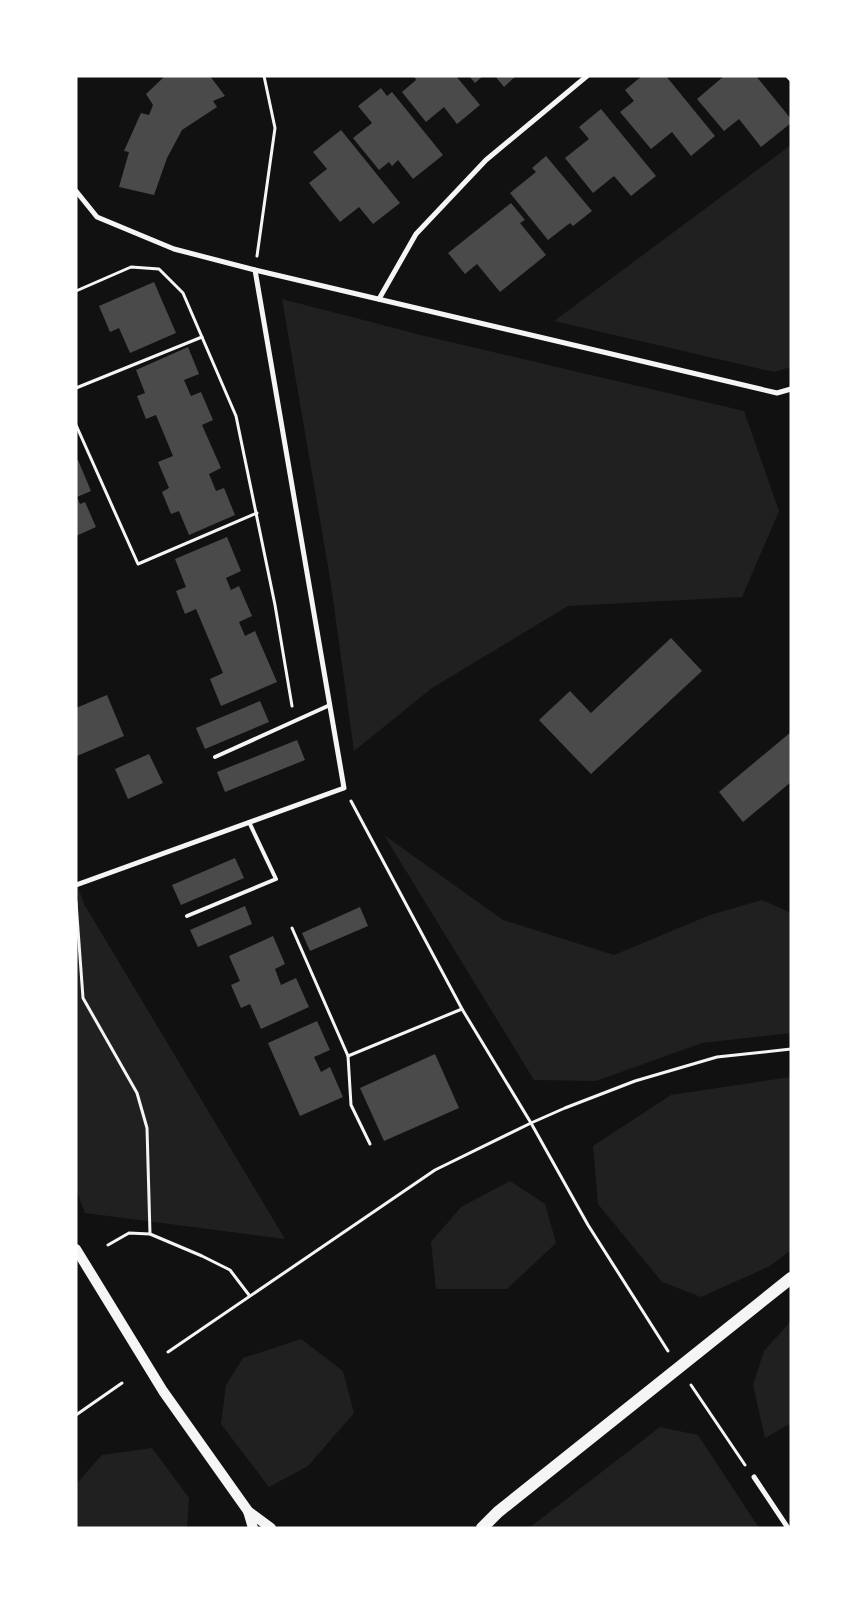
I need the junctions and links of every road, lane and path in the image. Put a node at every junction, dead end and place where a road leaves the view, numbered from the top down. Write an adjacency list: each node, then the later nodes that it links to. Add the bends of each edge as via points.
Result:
1 (264, 76): 4 (path, via 275,128)
2 (587, 76): 6 (street, via 486,160 416,234)
3 (76, 191): 4 (street, via 97,217 174,248)
4 (255, 270): 6 (street); 12 (street)
5 (76, 291): 7 (path, via 131,267 159,269 183,293)
6 (379, 299): 9 (street, via 777,393)
7 (202, 337): 8 (path); 11 (path, via 236,416)
8 (76, 388)
9 (791, 389)
10 (76, 425): 11 (path, via 138,564)
11 (257, 513): 13 (path)
12 (330, 706): 13 (lane); 15 (street)
13 (294, 721): 14 (lane)
14 (215, 757)
15 (344, 788): 16 (street); 21 (path)
16 (250, 822): 17 (street); 19 (lane, via 276,879)
17 (76, 885)
18 (76, 902): 26 (path, via 83,998 137,1093 147,1128)
19 (186, 916)
20 (292, 928): 23 (path)
21 (462, 1009): 23 (path); 24 (path)
22 (791, 1049): 24 (path, via 717,1057 635,1081)
23 (348, 1056): 25 (path, via 351,1105)
24 (531, 1123): 30 (path, via 434,1170); 31 (path, via 588,1225)
25 (370, 1144)
26 (150, 1234): 27 (path, via 129,1233); 30 (path, via 230,1270)
27 (108, 1245)
28 (76, 1249): 37 (main road, via 163,1391)
29 (791, 1278): 38 (main road)
30 (249, 1295): 32 (path)
31 (668, 1351)
32 (168, 1352)
33 (122, 1383): 35 (path)
34 (691, 1385): 36 (path)
35 (76, 1415)
36 (754, 1477): 41 (street)
37 (248, 1511): 39 (main road); 40 (main road)
38 (481, 1526)
39 (253, 1528)
40 (271, 1528)
41 (788, 1528)

